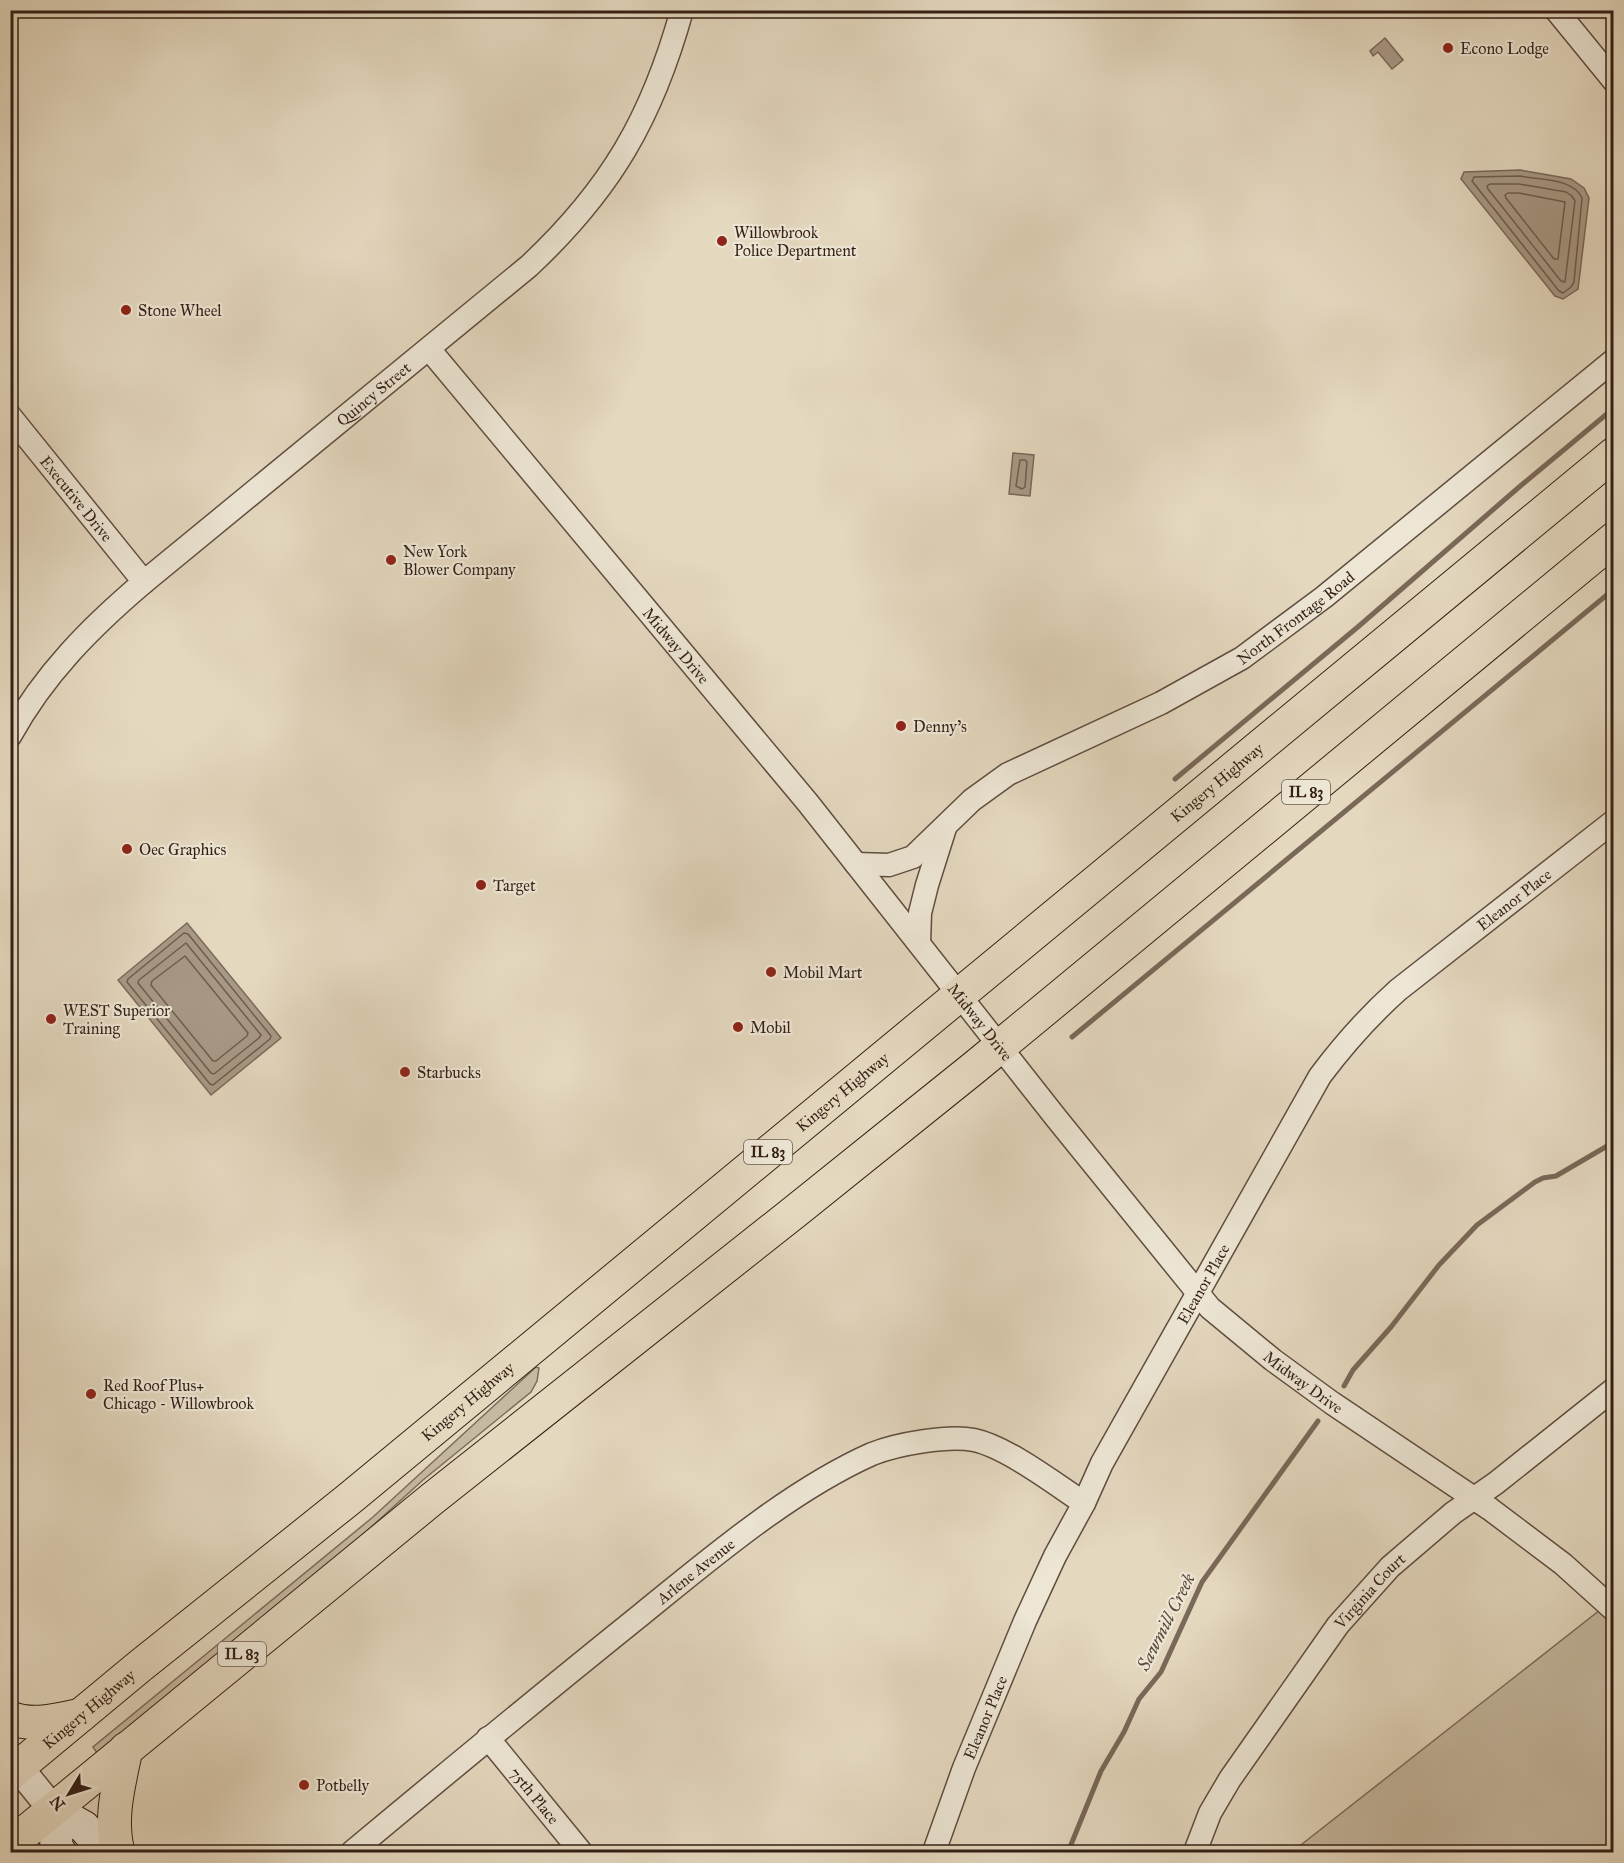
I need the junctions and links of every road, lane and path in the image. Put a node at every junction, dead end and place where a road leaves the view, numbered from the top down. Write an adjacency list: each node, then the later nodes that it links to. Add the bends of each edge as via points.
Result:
1 (682, 10): 4 (street, Quincy Street, via 670,55 650,104 595,195 537,260)
2 (1556, 10): 3 (street)
3 (1614, 81)
4 (429, 349): 9 (street, Quincy Street); 13 (street, Midway Drive)
5 (1614, 360): 12 (street, North Frontage Road, via 1324,597 1242,658 1161,704 1008,774 972,800)
6 (10, 416): 9 (street, Executive Drive)
7 (1614, 454): 15 (highway, Kingery Highway / IL 83)
8 (1614, 539): 16 (highway, IL 83)
9 (144, 582): 10 (street, Quincy Street, via 88,631 56,667)
10 (10, 736)
11 (1614, 820): 17 (street, Eleanor Place, via 1398,990 1342,1046 1320,1076)
12 (946, 827): 13 (street, North Frontage Road, via 913,857 889,865); 14 (street, via 920,913)
13 (856, 864): 14 (street, Midway Drive)
14 (919, 943): 15 (street, Midway Drive)
15 (960, 994): 16 (street, Midway Drive); 22 (highway, Kingery Highway / IL 83)
16 (999, 1045): 17 (street, Midway Drive); 25 (highway, IL 83)
17 (1198, 1293): 19 (street, Midway Drive, via 1210,1308 1273,1360); 20 (street, Eleanor Place, via 1102,1463)
18 (1614, 1389): 19 (street, Virginia Court)
19 (1474, 1499): 21 (street, Midway Drive, via 1563,1564); 35 (street, Virginia Court, via 1390,1567 1338,1625 1225,1787)
20 (1084, 1503): 24 (street, Arlene Avenue, via 1009,1455 974,1440 901,1444 873,1454 822,1481 725,1547); 34 (street, Eleanor Place, via 1025,1621)
21 (1614, 1610)
22 (83, 1715): 23 (highway, via 52,1722); 26 (highway, Kingery Highway / IL 83)
23 (10, 1718)
24 (488, 1738): 32 (street, Arlene Avenue); 33 (street, 75th Place)
25 (126, 1749): 27 (highway, IL 83); 31 (highway, via 114,1812)
26 (13, 1766): 27 (street)
27 (53, 1810): 28 (highway, IL 83); 29 (main road); 30 (main road, via 84,1827)
28 (10, 1845)
29 (60, 1852)
30 (105, 1852)
31 (118, 1852)
32 (352, 1852)
33 (581, 1852)
34 (934, 1852)
35 (1195, 1852)

